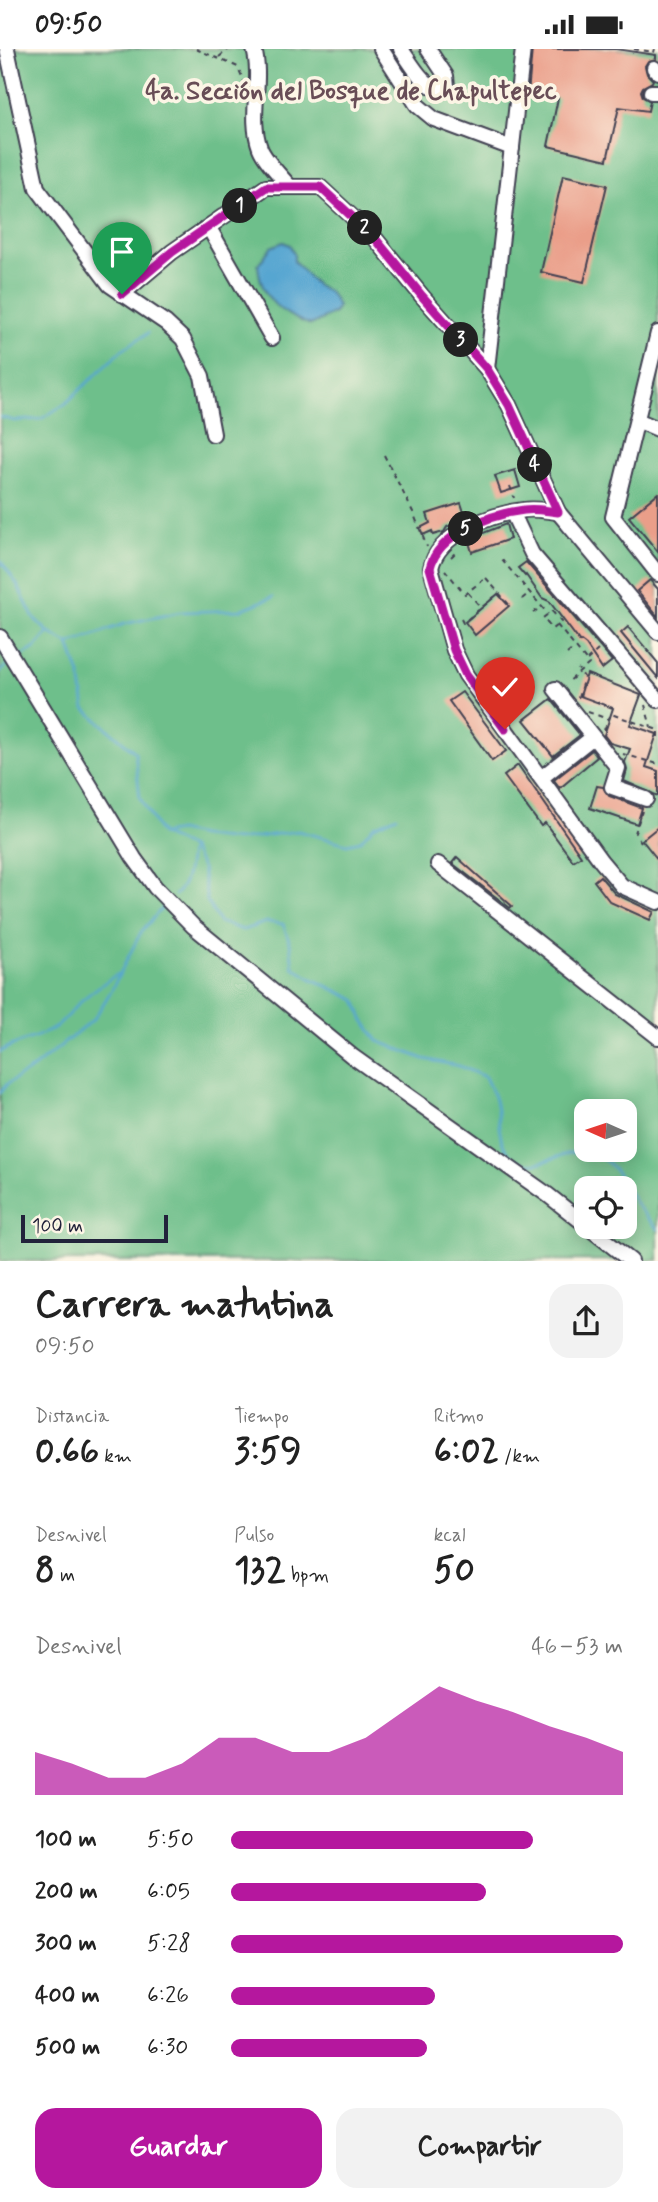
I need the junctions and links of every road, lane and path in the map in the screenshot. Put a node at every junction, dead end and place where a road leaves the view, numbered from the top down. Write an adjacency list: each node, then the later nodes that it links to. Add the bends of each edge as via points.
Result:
1 (7, 49): 16 (street, via 37,188 110,285)
2 (196, 49): 11 (path)
3 (229, 49): 11 (path)
4 (254, 49): 12 (street)
5 (381, 49): 13 (street, via 416,105 434,119)
6 (401, 49): 7 (street, via 426,82 443,90 446,76)
7 (428, 49)
8 (523, 49): 13 (street)
9 (634, 49): 10 (path)
10 (655, 49)
11 (218, 58): 12 (path, via 238,67)
12 (256, 100): 14 (street, via 260,149)
13 (512, 148): 19 (street)
14 (290, 187): 15 (street, via 266,187); 19 (street, via 320,187 365,228)
15 (209, 228): 16 (street); 18 (street)
16 (122, 294): 22 (street, via 183,339 202,376)
17 (658, 333): 20 (street)
18 (272, 338)
19 (487, 369): 26 (street, via 509,405)
20 (637, 420): 21 (street); 29 (street, via 613,517)
21 (658, 429)
22 (214, 434)
23 (384, 455): 27 (path)
24 (510, 486): 25 (path)
25 (514, 508): 26 (street); 44 (street, via 532,554); 58 (street, via 482,519 455,536 433,558 430,568 466,675)
26 (558, 512): 42 (street)
27 (429, 551)
28 (502, 560): 33 (path)
29 (655, 564)
30 (441, 566): 31 (path, via 465,594)
31 (468, 592): 32 (path, via 485,579); 36 (path)
32 (499, 593): 36 (path); 37 (path)
33 (530, 593): 34 (path); 35 (path)
34 (522, 599)
35 (541, 607): 38 (path); 39 (path)
36 (481, 608): 40 (path, via 463,623)
37 (512, 608)
38 (533, 613)
39 (548, 614): 41 (path, via 552,611 561,622); 41 (path, via 543,618 552,629)
40 (460, 619)
41 (557, 625): 45 (path)
42 (658, 632)
43 (0, 637): 64 (street, via 155,887 352,1056)
44 (608, 642): 47 (path); 49 (street)
45 (575, 648): 46 (path); 47 (path)
46 (567, 654)
47 (586, 660): 48 (path, via 589,664)
48 (579, 671): 50 (path); 50 (path, via 584,677)
49 (651, 702): 52 (path)
50 (570, 703): 51 (path); 55 (street)
51 (608, 719)
52 (651, 728): 53 (path); 55 (path, via 611,714)
53 (658, 731): 54 (path)
54 (658, 739)
55 (594, 743): 58 (street); 59 (street, via 618,768 612,786)
56 (624, 754): 57 (path)
57 (658, 764)
58 (541, 778): 62 (street, via 622,885)
59 (646, 799): 60 (path, via 635,833)
60 (641, 842)
61 (438, 864): 63 (street)
62 (658, 902)
63 (658, 1037)
64 (574, 1216)
65 (603, 1239): 66 (street)
66 (631, 1261)

